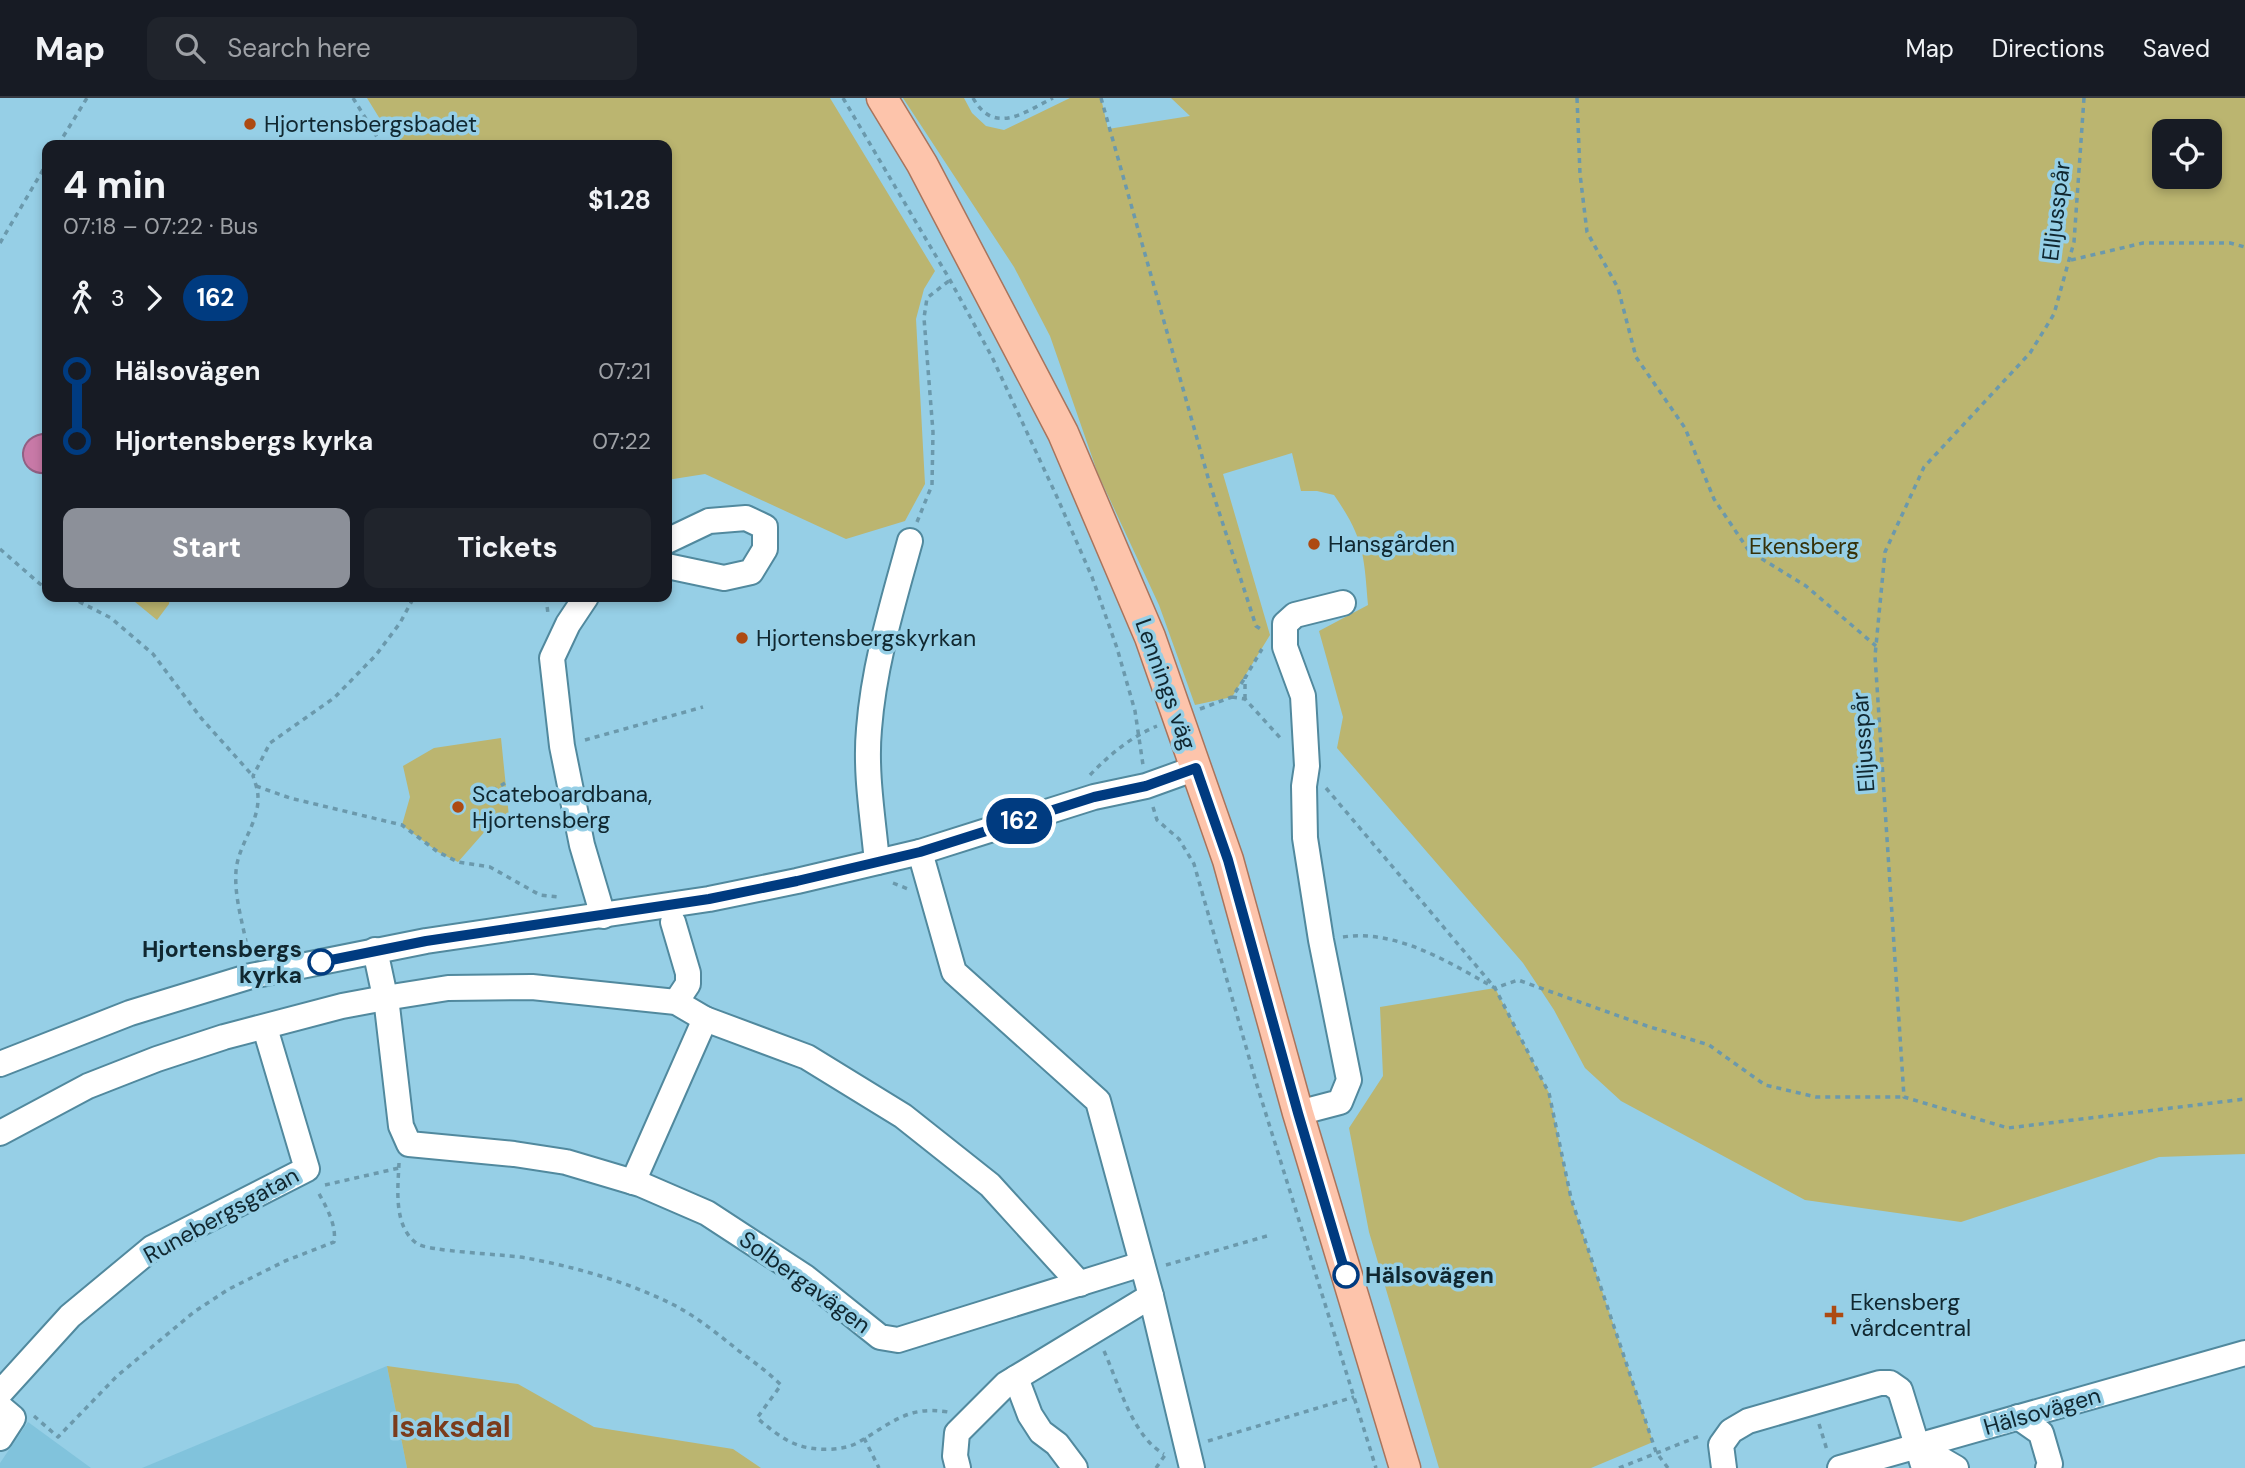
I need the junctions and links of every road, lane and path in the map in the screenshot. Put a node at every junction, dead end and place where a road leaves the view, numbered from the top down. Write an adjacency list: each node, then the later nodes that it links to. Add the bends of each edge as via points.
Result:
1 (87, 98): 9 (path)
2 (353, 98): 10 (path)
3 (882, 98): 34 (main road, Lennings väg, via 922,164 1063,433 1150,637)
4 (973, 98): 5 (path, via 990,117 1008,120)
5 (1053, 98)
6 (1101, 98): 25 (path, via 1209,481 1256,626)
7 (1577, 98): 27 (path, via 1587,232 1618,288 1636,357 1685,428 1714,499 1749,551 1806,586)
8 (2084, 98): 14 (path, Elljusspår)
9 (61, 140)
10 (379, 140)
11 (42, 172): 12 (path)
12 (0, 243)
13 (2245, 247): 14 (path, via 2143,243)
14 (2070, 260): 27 (path, Elljusspår, via 2054,314 2031,353 1924,467 1885,552)
15 (950, 280): 17 (path, via 927,298 923,318 933,432 932,485)
16 (672, 539): 19 (street, via 709,521 746,518 765,527 765,549 751,572 724,578)
17 (909, 541): 41 (street, via 876,672 868,731 870,802)
18 (0, 550): 20 (path)
19 (672, 567)
20 (42, 585)
21 (80, 602): 35 (path, via 111,618 153,654 201,718)
22 (411, 602): 35 (path, via 376,655 334,698 270,743)
23 (583, 602): 32 (street, via 552,658)
24 (1343, 603): 33 (street, via 1295,615 1285,624 1285,647 1303,696)
25 (1270, 635)
26 (1264, 646): 29 (path, via 1245,678)
27 (1877, 646): 54 (path, Elljusspår)
28 (1232, 697): 29 (path)
29 (1245, 699): 33 (path)
30 (703, 707): 32 (path)
31 (1138, 734): 36 (path)
32 (562, 746): 43 (street, via 582,845)
33 (1307, 766): 45 (street, via 1306,838); 48 (path)
34 (1196, 768): 40 (street); 56 (main road, Lennings väg, via 1228,860)
35 (253, 775): 38 (path)
36 (1085, 780)
37 (505, 783): 39 (path)
38 (256, 786): 43 (path, via 402,825 458,862 490,867 540,895); 47 (path, via 259,798 236,871)
39 (484, 796)
40 (920, 852): 41 (street); 42 (street)
41 (882, 872): 42 (path, via 917,893); 43 (street, via 709,899)
42 (931, 890): 62 (street, via 954,972 1098,1101)
43 (601, 909): 46 (street)
44 (673, 922): 50 (street, via 688,973 688,984)
45 (1321, 940): 48 (path, via 1363,934 1429,951); 56 (street, via 1349,1080 1339,1102)
46 (375, 950): 49 (street); 53 (street, via 251,976 130,1013)
47 (250, 962)
48 (1495, 988): 54 (path, via 1518,980 1709,1045 1765,1085 1816,1097); 76 (path, via 1549,1093 1571,1198)
49 (385, 998): 50 (street, via 448,988 532,987); 52 (street); 57 (street)
50 (676, 1002): 51 (street)
51 (705, 1019): 60 (street); 63 (street, via 807,1058 903,1116 990,1185)
52 (265, 1028): 58 (street, via 157,1059 88,1086); 68 (street, Runebergsgatan, via 307,1169 152,1248 71,1316)
53 (0, 1064)
54 (1904, 1097): 55 (path, via 2008,1128)
55 (2245, 1099)
56 (1298, 1113): 84 (main road, Lennings väg)
57 (401, 1126): 59 (path); 60 (street, Solbergavägen, via 409,1144 566,1162)
58 (0, 1133)
59 (399, 1168): 68 (path, via 316,1186 332,1221 334,1242 229,1289 194,1312 117,1376 58,1437); 75 (path, via 401,1219 417,1245 526,1257 624,1284 675,1306 780,1385 757,1418 775,1432 799,1446 829,1449 855,1445)
60 (633, 1182): 63 (street, Solbergavägen, via 707,1213 757,1244 880,1337 898,1340)
61 (1267, 1236): 62 (path)
62 (1143, 1268): 63 (street, Solbergavägen); 64 (street)
63 (1080, 1284)
64 (1151, 1296): 65 (street); 77 (street)
65 (1095, 1330): 67 (street); 77 (path, via 1139,1431 1152,1447)
66 (2245, 1353): 72 (street, Hälsovägen)
67 (1016, 1378): 71 (street); 82 (street, via 1041,1432)
68 (1, 1396): 74 (street, via 13,1418)
69 (1354, 1397): 77 (path)
70 (1813, 1402): 78 (street, via 1890,1383 1900,1390); 79 (path); 87 (street, via 1748,1421 1731,1431 1721,1445)
71 (971, 1417): 75 (path, via 943,1411 910,1412); 81 (street, via 957,1433)
72 (2018, 1417): 78 (street, Hälsovägen); 89 (street, via 2041,1433)
73 (1709, 1432): 76 (path)
74 (0, 1438)
75 (864, 1438): 80 (path)
76 (1656, 1452): 85 (path); 86 (path)
77 (1181, 1457): 83 (path)
78 (1921, 1457): 79 (street, Hälsovägen); 88 (street)
79 (1833, 1459)
80 (879, 1468)
81 (958, 1468)
82 (1075, 1468)
83 (1156, 1468)
84 (1405, 1468)
85 (1619, 1468)
86 (1668, 1468)
87 (1724, 1468)
88 (1956, 1468)
89 (2048, 1468)

